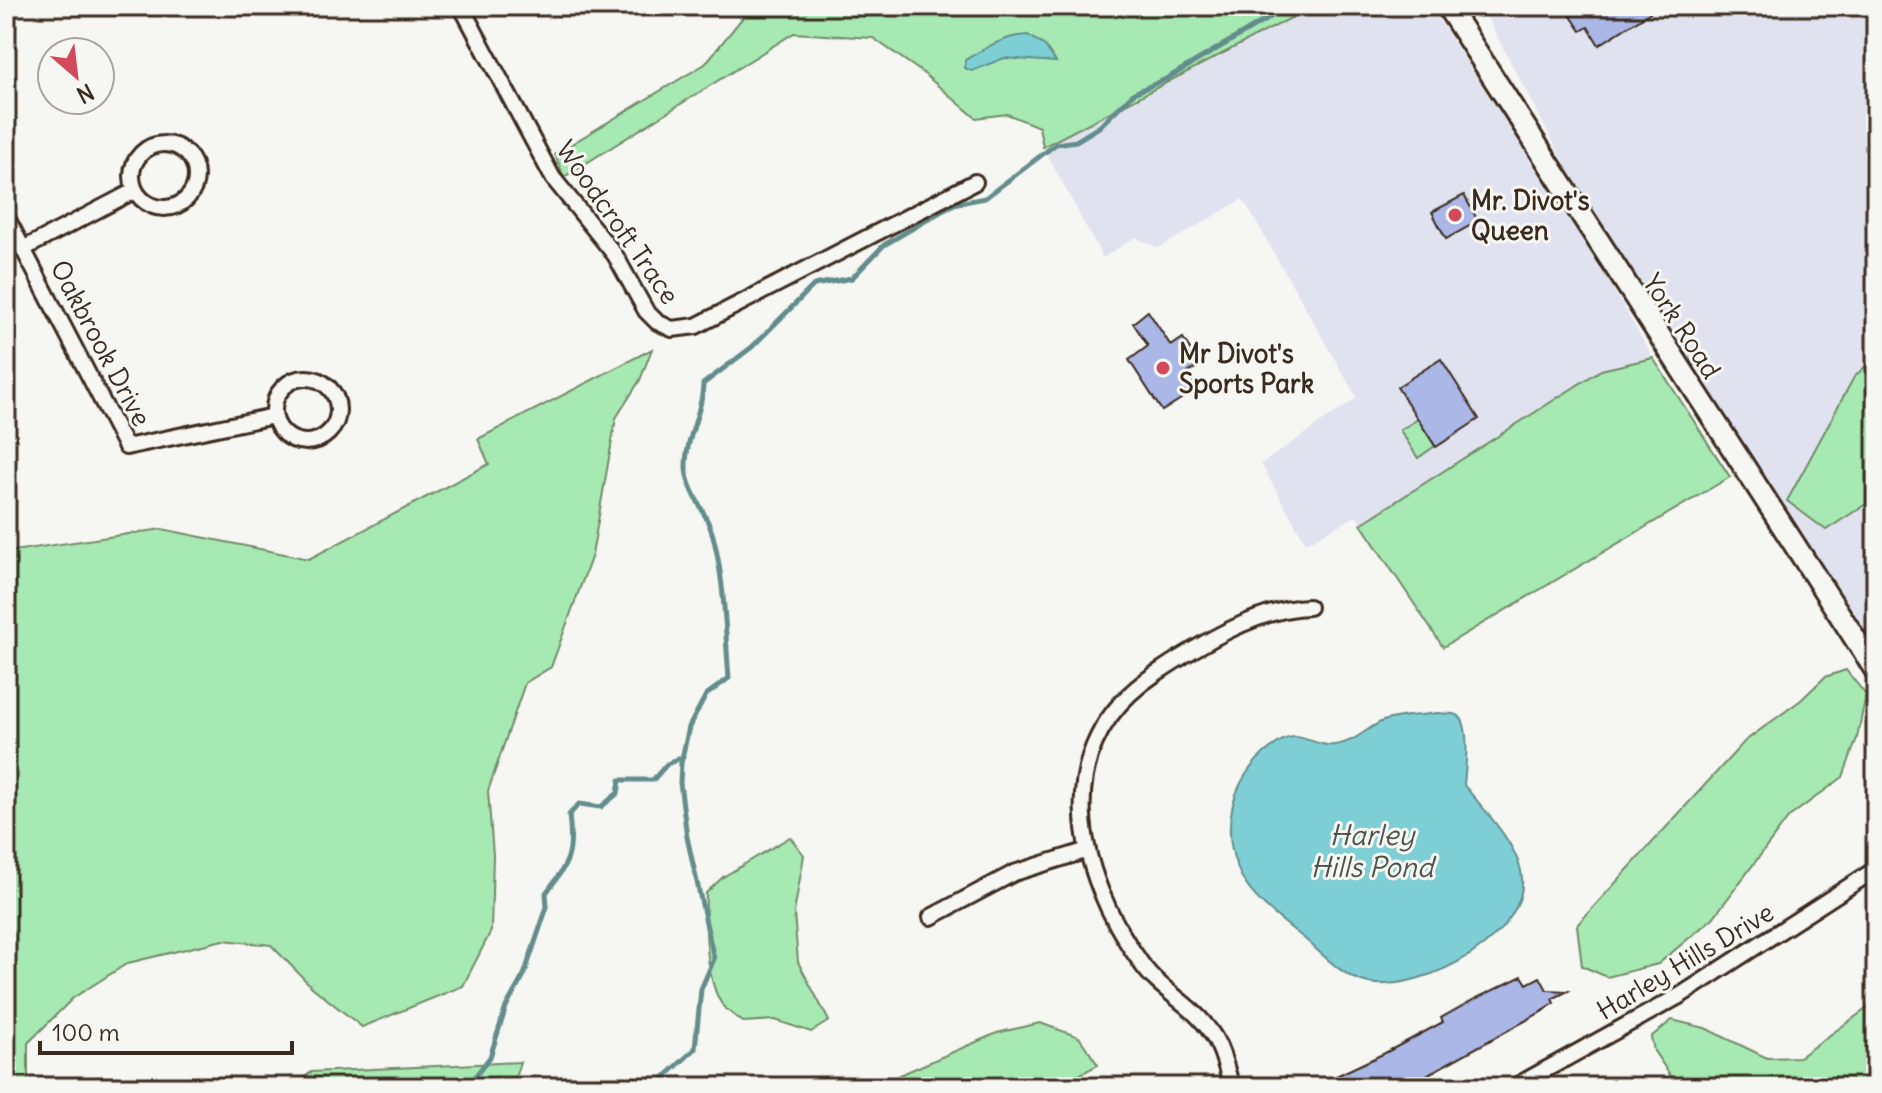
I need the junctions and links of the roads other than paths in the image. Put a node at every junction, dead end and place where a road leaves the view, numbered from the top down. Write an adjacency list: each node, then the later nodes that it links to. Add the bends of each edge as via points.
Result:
1 (461, 6): 3 (street, Woodcroft Trace, via 553,178 615,255 651,317 664,327 696,326)
2 (1447, 6): 9 (street, York Road)
3 (975, 182)
4 (134, 191): 4 (street, via 155,208 175,207 196,184 194,163 170,144 150,147 135,161); 6 (street)
5 (6, 216): 6 (street, Oakbrook Drive)
6 (23, 249): 7 (street, Oakbrook Drive, via 126,447)
7 (274, 416): 7 (street, via 284,434 313,442 331,431 337,401 325,384 299,378 276,396)
8 (1309, 607): 10 (street, via 1264,614 1159,672 1123,703 1103,732 1086,773)
9 (1876, 671)
10 (1085, 851): 12 (street, via 1014,873); 13 (street, via 1140,963 1209,1029)
11 (1876, 869): 14 (street, Harley Hills Drive, via 1681,995)
12 (931, 917)
13 (1232, 1087)
14 (1514, 1087)

